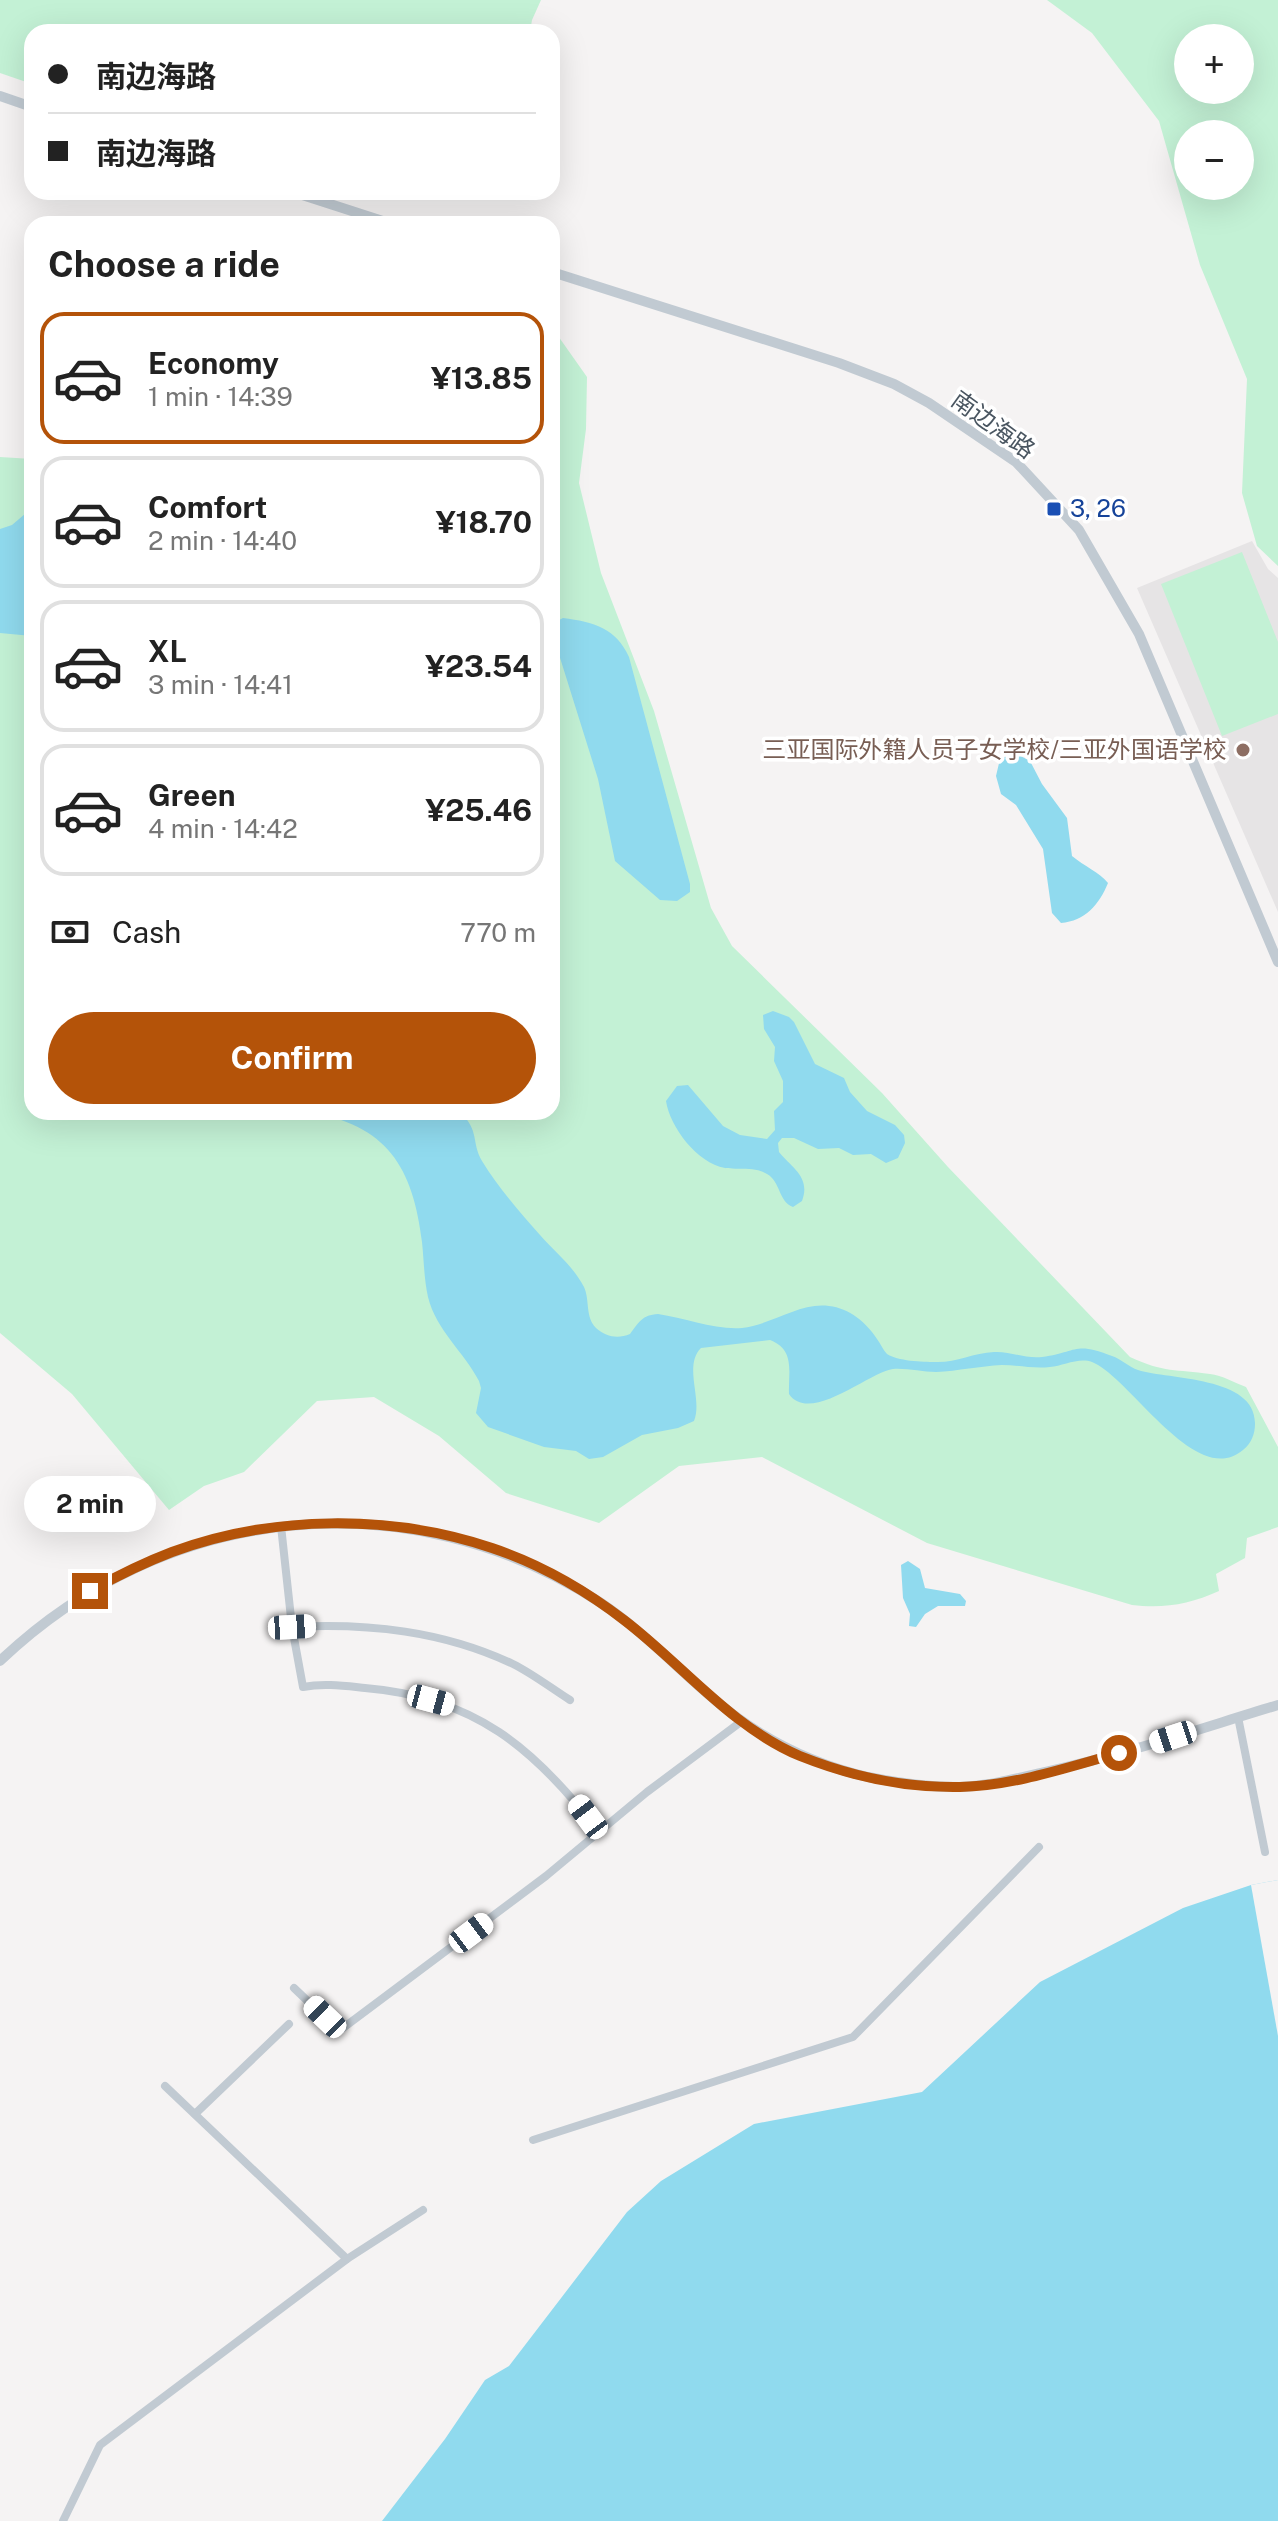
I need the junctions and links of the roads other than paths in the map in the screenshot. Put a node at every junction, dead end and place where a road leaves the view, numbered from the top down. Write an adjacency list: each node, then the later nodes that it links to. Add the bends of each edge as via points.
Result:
1 (0, 96): 2 (street)
2 (24, 104)
3 (318, 200): 4 (street)
4 (367, 216)
5 (560, 275): 6 (street, 南边海路, via 894,384 1016,462 1079,530 1139,634)
6 (1278, 962)
7 (281, 1526): 8 (street); 9 (street, via 175,1551 136,1566 51,1616); 13 (street, via 387,1526 492,1548 548,1571 603,1604)
8 (292, 1627): 10 (street, via 355,1626 429,1634 515,1665); 14 (street, via 303,1687 389,1690 476,1717 542,1765)
9 (0, 1661)
10 (570, 1700)
11 (1278, 1705): 12 (street)
12 (1238, 1717): 13 (street, via 1064,1768 961,1787 866,1776 800,1756); 16 (street)
13 (742, 1721): 14 (street)
14 (599, 1832): 17 (street, via 339,2031)
15 (1039, 1847): 21 (street, via 853,2037)
16 (1265, 1852)
17 (294, 1988)
18 (289, 2024): 20 (street)
19 (165, 2086): 20 (street)
20 (195, 2114): 23 (street)
21 (533, 2140)
22 (423, 2210): 23 (street)
23 (347, 2259): 24 (street, via 100,2445)
24 (63, 2521)

